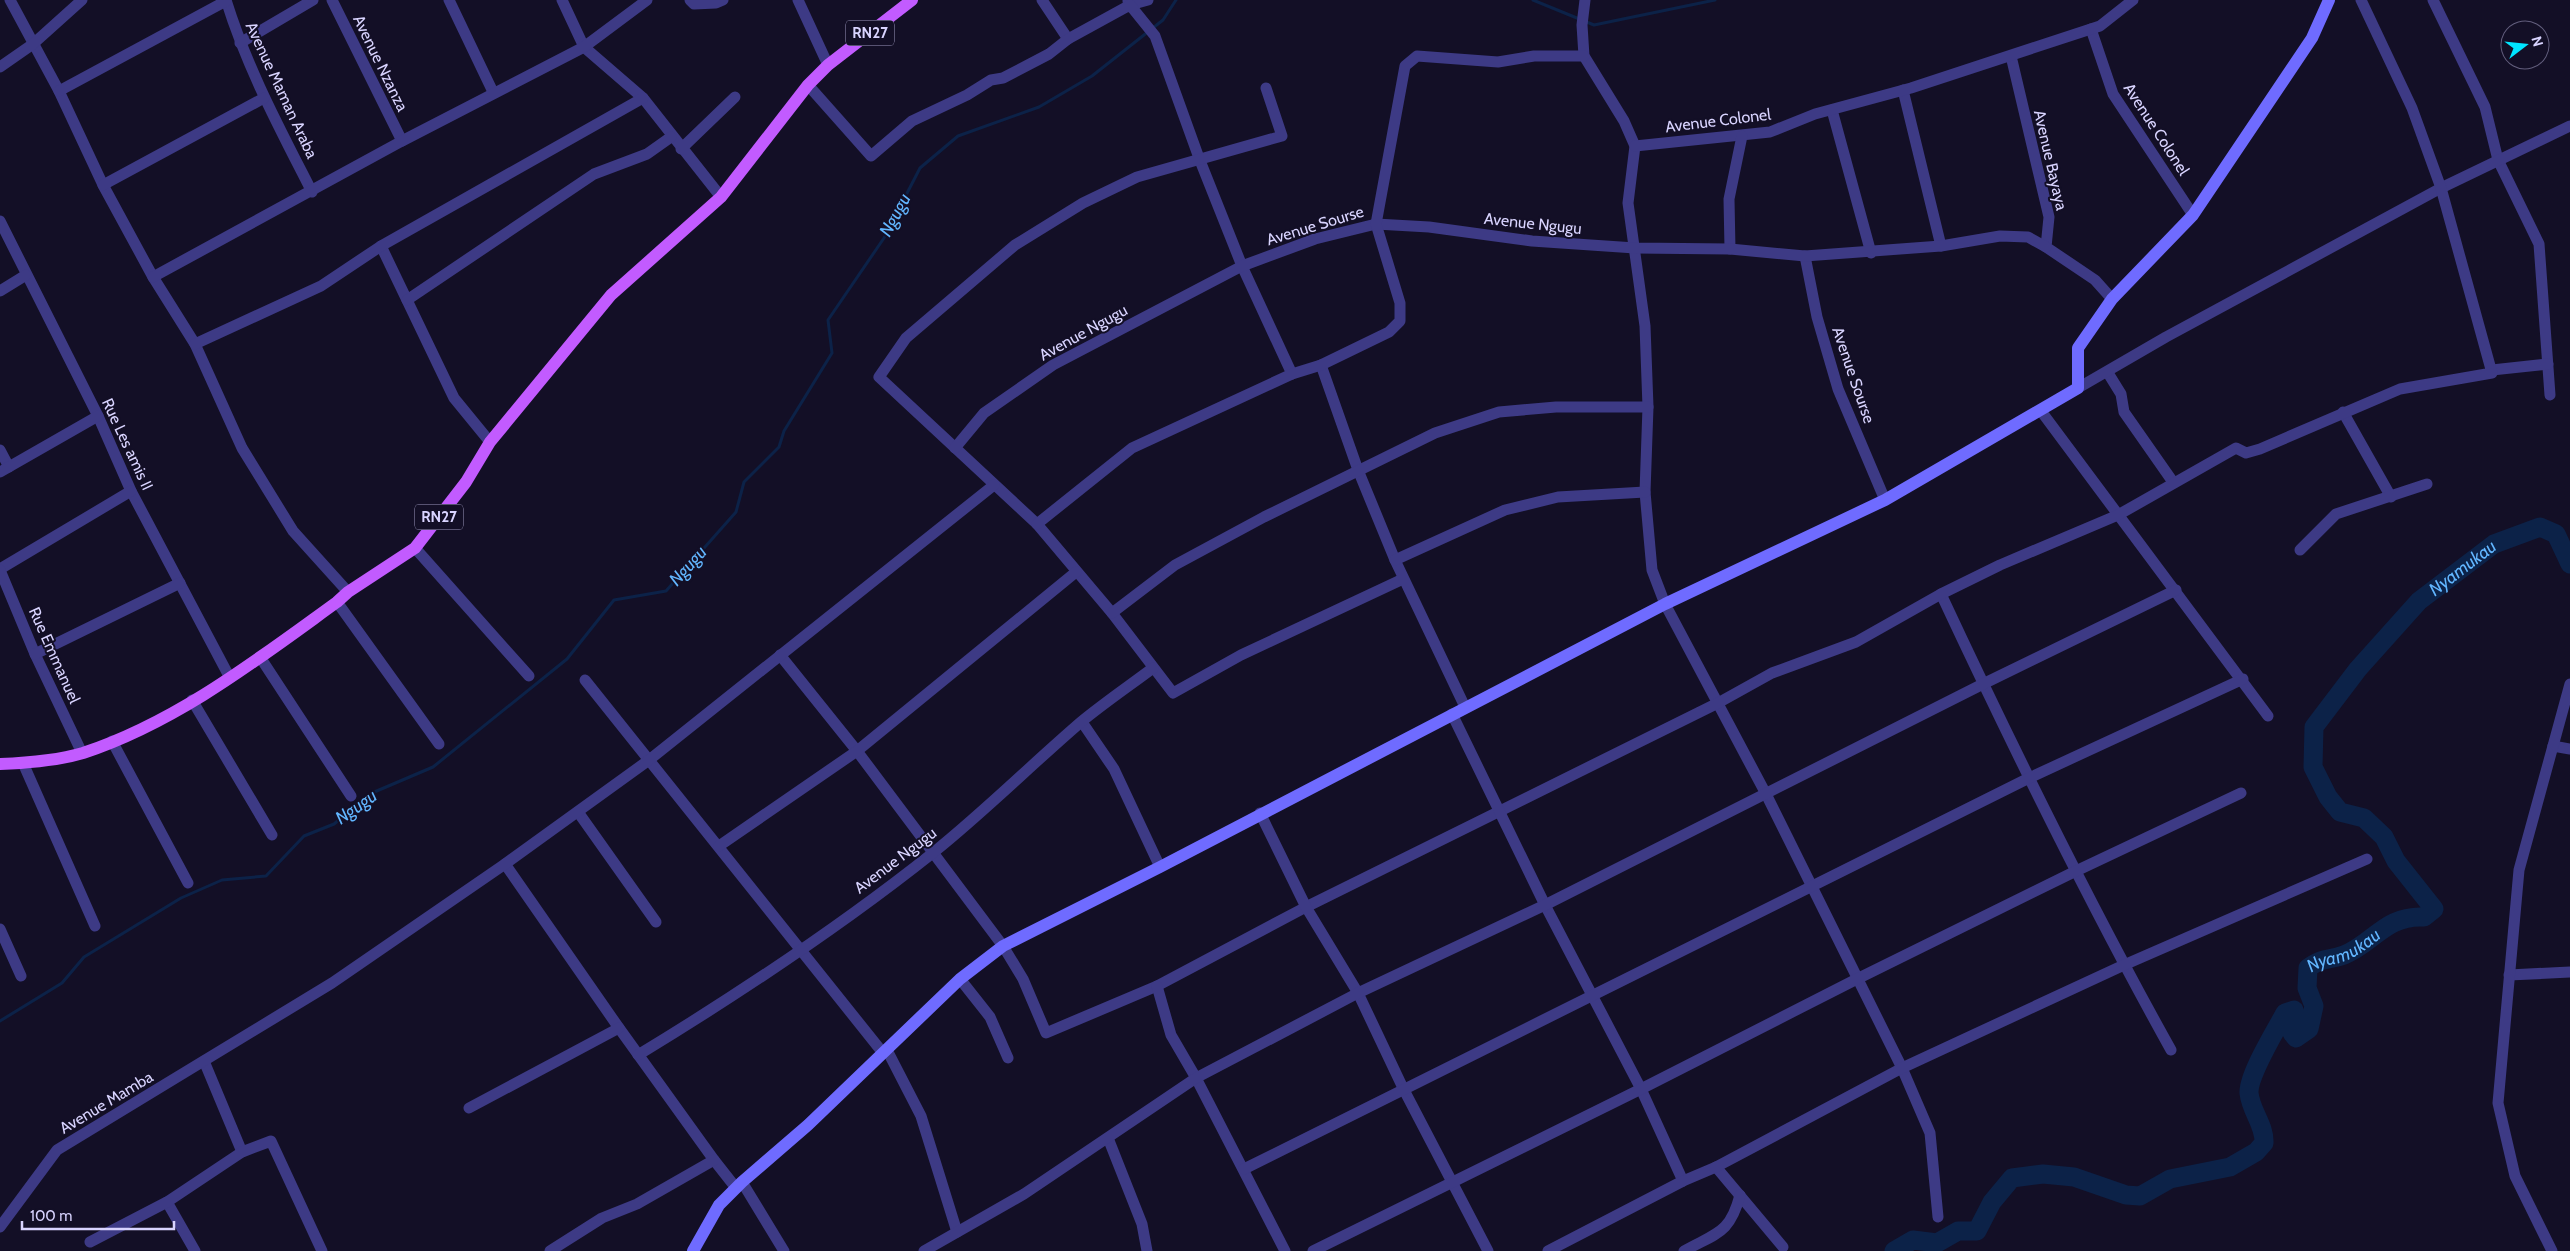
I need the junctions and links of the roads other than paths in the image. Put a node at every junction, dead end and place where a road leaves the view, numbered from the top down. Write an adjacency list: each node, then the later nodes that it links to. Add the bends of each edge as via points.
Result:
1 (10, 0): 24 (street)
2 (82, 0): 24 (street)
3 (226, 0): 23 (street, Avenue Maman Araba); 33 (street)
4 (313, 0): 23 (street)
5 (332, 0): 42 (street, Avenue Nzanza)
6 (449, 0): 34 (street)
7 (562, 0): 25 (street)
8 (647, 0): 25 (street)
9 (690, 0): 10 (street, via 694,4 716,4)
10 (723, 0)
11 (798, 0): 28 (street)
12 (912, 0): 28 (main road, RN27)
13 (1042, 0): 22 (street)
14 (1148, 0): 20 (street)
15 (1585, 0): 26 (street)
16 (2133, 0): 21 (street, Avenue Colonel, via 2100,26)
17 (2329, 0): 51 (street, via 2312,38)
18 (2361, 0): 48 (street, via 2412,108)
19 (2433, 0): 46 (street, via 2485,108)
20 (1128, 2): 22 (street); 45 (street, via 1155,36)
21 (2091, 29): 27 (street, Avenue Colonel); 51 (street, Avenue Colonel, via 2112,94)
22 (1068, 39): 30 (street, via 1049,54 1003,78 990,80 967,95 912,121 871,156)
23 (240, 43): 36 (street, Avenue Maman Araba)
24 (33, 44): 29 (street); 33 (street)
25 (584, 47): 34 (street); 37 (street)
26 (1584, 56): 43 (street, via 1624,121); 53 (street, via 1534,56 1498,62 1417,56 1405,66)
27 (2011, 56): 32 (street, Avenue Colonel); 57 (street, Avenue Bayaya, via 2049,217)
28 (828, 65): 30 (main road, RN27)
29 (0, 67)
30 (808, 85): 50 (main road, RN27)
31 (1266, 88): 45 (street, via 1282,136)
32 (1903, 90): 38 (street, Avenue Colonel); 56 (street)
33 (59, 91): 47 (street)
34 (493, 92): 42 (street)
35 (735, 97): 44 (street)
36 (264, 98): 47 (street); 49 (street, Avenue Maman Araba)
37 (643, 98): 41 (street); 55 (street)
38 (1832, 110): 40 (street, Avenue Colonel, via 1770,132); 60 (street)
39 (2570, 126): 46 (street)
40 (1742, 136): 43 (street, Avenue Colonel); 59 (street, via 1729,199)
41 (671, 137): 44 (street); 67 (street, via 647,154 594,174)
42 (402, 141): 49 (street)
43 (1635, 146): 58 (street, via 1628,203)
44 (681, 149): 50 (street)
45 (1199, 158): 62 (street); 81 (street, via 1137,177 1083,203 1015,245 906,338 879,377)
46 (2498, 160): 48 (street); 69 (street, via 2538,244)
47 (103, 185): 64 (street)
48 (2441, 188): 71 (street); 72 (street, via 2166,337)
49 (312, 192): 64 (street)
50 (721, 197): 80 (main road, RN27, via 610,295)
51 (2193, 215): 66 (street)
52 (0, 220): 63 (street, Rue Les amis II)
53 (1376, 224): 54 (street, Avenue Sourse); 62 (street, Avenue Sourse, via 1315,239); 70 (street, via 1400,303 1400,321 1389,332)
54 (1429, 227): 58 (street, Avenue Ngugu, via 1532,241)
55 (381, 246): 67 (street); 68 (street, via 321,286)
56 (1941, 246): 57 (street, Avenue Ngugu, via 2000,236 2028,237); 60 (street, Avenue Ngugu)
57 (2046, 247): 66 (street, via 2095,280)
58 (1635, 248): 59 (street, Avenue Ngugu); 76 (street, via 1645,326)
59 (1730, 249): 61 (street, Avenue Ngugu)
60 (1871, 253): 61 (street, Avenue Ngugu)
61 (1805, 256): 91 (street, Avenue Sourse, via 1816,318 1838,388)
62 (1242, 266): 73 (street); 81 (street, Avenue Ngugu, via 1053,365 984,413)
63 (26, 275): 65 (street); 79 (street, Rue Les amis II)
64 (153, 277): 68 (street)
65 (0, 291)
66 (2112, 299): 74 (street, via 2078,348)
67 (407, 300): 80 (street, via 454,398)
68 (195, 344): 102 (street, via 242,448 288,523)
69 (2548, 364): 71 (street); 75 (street)
70 (1321, 365): 73 (street); 84 (street)
71 (2492, 370): 78 (street, via 2492,373 2400,390)
72 (2108, 373): 74 (street); 85 (street, via 2121,394 2124,412)
73 (1292, 374): 93 (street, via 1132,448)
74 (2078, 388): 77 (street)
75 (2550, 395)
76 (1648, 407): 84 (street, via 1556,407 1499,412 1435,432); 89 (street)
77 (2041, 411): 91 (street); 92 (street)
78 (2343, 412): 85 (street, via 2260,449 2246,453 2236,448); 90 (street)
79 (98, 416): 83 (street); 88 (street, Rue Les amis II)
80 (490, 442): 94 (main road, RN27, via 466,482)
81 (955, 448): 87 (street)
82 (0, 450): 83 (street)
83 (4, 469)
84 (1358, 470): 96 (street); 106 (street, via 1175,565)
85 (2173, 482): 92 (street)
86 (2427, 484): 90 (street)
87 (994, 485): 93 (street); 108 (street, Avenue Mamba)
88 (131, 491): 97 (street); 100 (street, Rue Les amis II)
89 (1645, 492): 96 (street, via 1558,497 1505,510); 105 (street, via 1652,570)
90 (2391, 497): 95 (street, via 2336,514)
91 (1885, 500): 105 (street)
92 (2118, 515): 101 (street); 103 (street)
93 (1037, 524): 98 (street)
94 (415, 548): 102 (main road, RN27); 111 (street)
95 (2300, 550)
96 (1395, 560): 99 (street)
97 (0, 570): 107 (street, Rue Emmanuel)
98 (1076, 572): 106 (street); 127 (street)
99 (1403, 579): 110 (street, via 1241,655 1173,694); 119 (street)
100 (180, 583): 107 (street); 112 (street, Rue Les amis II)
101 (2176, 590): 113 (street); 115 (street)
102 (348, 592): 104 (main road, RN27)
103 (1941, 594): 115 (street); 118 (street, via 1856,642 1772,673)
104 (338, 602): 109 (main road, RN27); 124 (street)
105 (1665, 604): 118 (street); 119 (street)
106 (1112, 613): 110 (street)
107 (35, 654): 128 (street, Rue Emmanuel)
108 (780, 655): 127 (street); 129 (street, Avenue Mamba)
109 (260, 657): 112 (main road, RN27); 135 (street)
110 (1153, 668): 122 (street, Avenue Ngugu)
111 (529, 676)
112 (230, 678): 117 (main road, RN27)
113 (2243, 679): 121 (street); 132 (street)
114 (585, 680): 129 (street)
115 (1983, 684): 132 (street); 134 (street)
116 (2570, 684): 125 (street)
117 (192, 700): 123 (main road, RN27); 139 (street)
118 (1718, 703): 134 (street); 136 (street)
119 (1465, 707): 120 (street)
120 (1452, 714): 136 (street); 138 (street)
121 (2268, 716)
122 (1082, 722): 141 (street, Avenue Ngugu); 144 (street, via 1114,770)
123 (112, 742): 128 (main road, RN27); 146 (street)
124 (439, 744)
125 (2553, 746): 126 (street); 157 (street, via 2519,870)
126 (2570, 749)
127 (857, 751): 140 (street); 141 (street)
128 (82, 753): 130 (main road, RN27)
129 (649, 760): 137 (street, Avenue Mamba); 140 (street)
130 (23, 763): 131 (main road, RN27); 151 (street)
131 (0, 764)
132 (2029, 778): 145 (street); 147 (street)
133 (2242, 793): 145 (street)
134 (1766, 794): 147 (street); 148 (street)
135 (351, 796)
136 (1500, 809): 148 (street); 149 (street)
137 (578, 812): 143 (street, Avenue Mamba); 150 (street)
138 (1260, 813): 144 (street); 149 (street)
139 (272, 835)
140 (719, 846): 154 (street)
141 (933, 852): 153 (street); 154 (street, Avenue Ngugu)
142 (2367, 859): 155 (street)
143 (505, 864): 164 (street); 169 (street, Avenue Mamba, via 332,983)
144 (1160, 867): 153 (street)
145 (2076, 871): 155 (street); 160 (street)
146 (188, 883)
147 (1811, 888): 160 (street); 163 (street)
148 (1545, 905): 162 (street); 163 (street)
149 (1306, 907): 161 (street); 162 (street)
150 (656, 922)
151 (95, 926)
152 (0, 929): 158 (street)
153 (1003, 946): 159 (street); 161 (street, via 1023,979 1046,1032)
154 (799, 951): 166 (street); 167 (street, Avenue Ngugu, via 714,1009)
155 (2124, 965): 165 (street); 170 (street)
156 (2570, 972): 157 (street)
157 (2509, 975): 202 (street, via 2498,1103 2515,1176)
158 (21, 976)
159 (960, 979): 166 (street); 168 (street, via 990,1017)
160 (1857, 979): 170 (street); 173 (street)
161 (1158, 986): 171 (street, via 1171,1035)
162 (1358, 993): 171 (street); 172 (street)
163 (1592, 995): 172 (street); 173 (street)
164 (619, 1028): 167 (street); 174 (street)
165 (2171, 1050)
166 (885, 1052): 182 (street, via 798,1135); 187 (street, via 921,1116)
167 (638, 1054): 177 (street)
168 (1008, 1058)
169 (204, 1061): 176 (street); 186 (street, Avenue Mamba, via 57,1150)
170 (1902, 1068): 178 (street); 185 (street, via 1930,1133)
171 (1196, 1078): 175 (street); 179 (street)
172 (1403, 1088): 179 (street); 181 (street)
173 (1641, 1089): 180 (street); 181 (street)
174 (469, 1108)
175 (1108, 1138): 187 (street, via 1024,1194); 196 (street, via 1142,1224)
176 (242, 1152): 184 (street); 191 (street, via 272,1141)
177 (714, 1160): 182 (street); 192 (street, via 636,1204 602,1218)
178 (1716, 1167): 180 (street); 183 (street)
179 (1244, 1169): 197 (street)
180 (1684, 1181): 200 (street)
181 (1452, 1182): 198 (street); 199 (street)
182 (739, 1185): 193 (street, via 718,1205); 194 (street)
183 (1740, 1195): 189 (street); 201 (street, via 1735,1216 1726,1228)
184 (167, 1202): 188 (street); 190 (street)
185 (1938, 1218)
186 (0, 1227)
187 (957, 1232): 195 (street)
188 (90, 1242)
189 (1783, 1247)
190 (195, 1251)
191 (322, 1251)
192 (550, 1251)
193 (693, 1251)
194 (784, 1251)
195 (924, 1251)
196 (1147, 1251)
197 (1285, 1251)
198 (1313, 1251)
199 (1488, 1251)
200 (1548, 1251)
201 (1684, 1251)
202 (2552, 1251)

